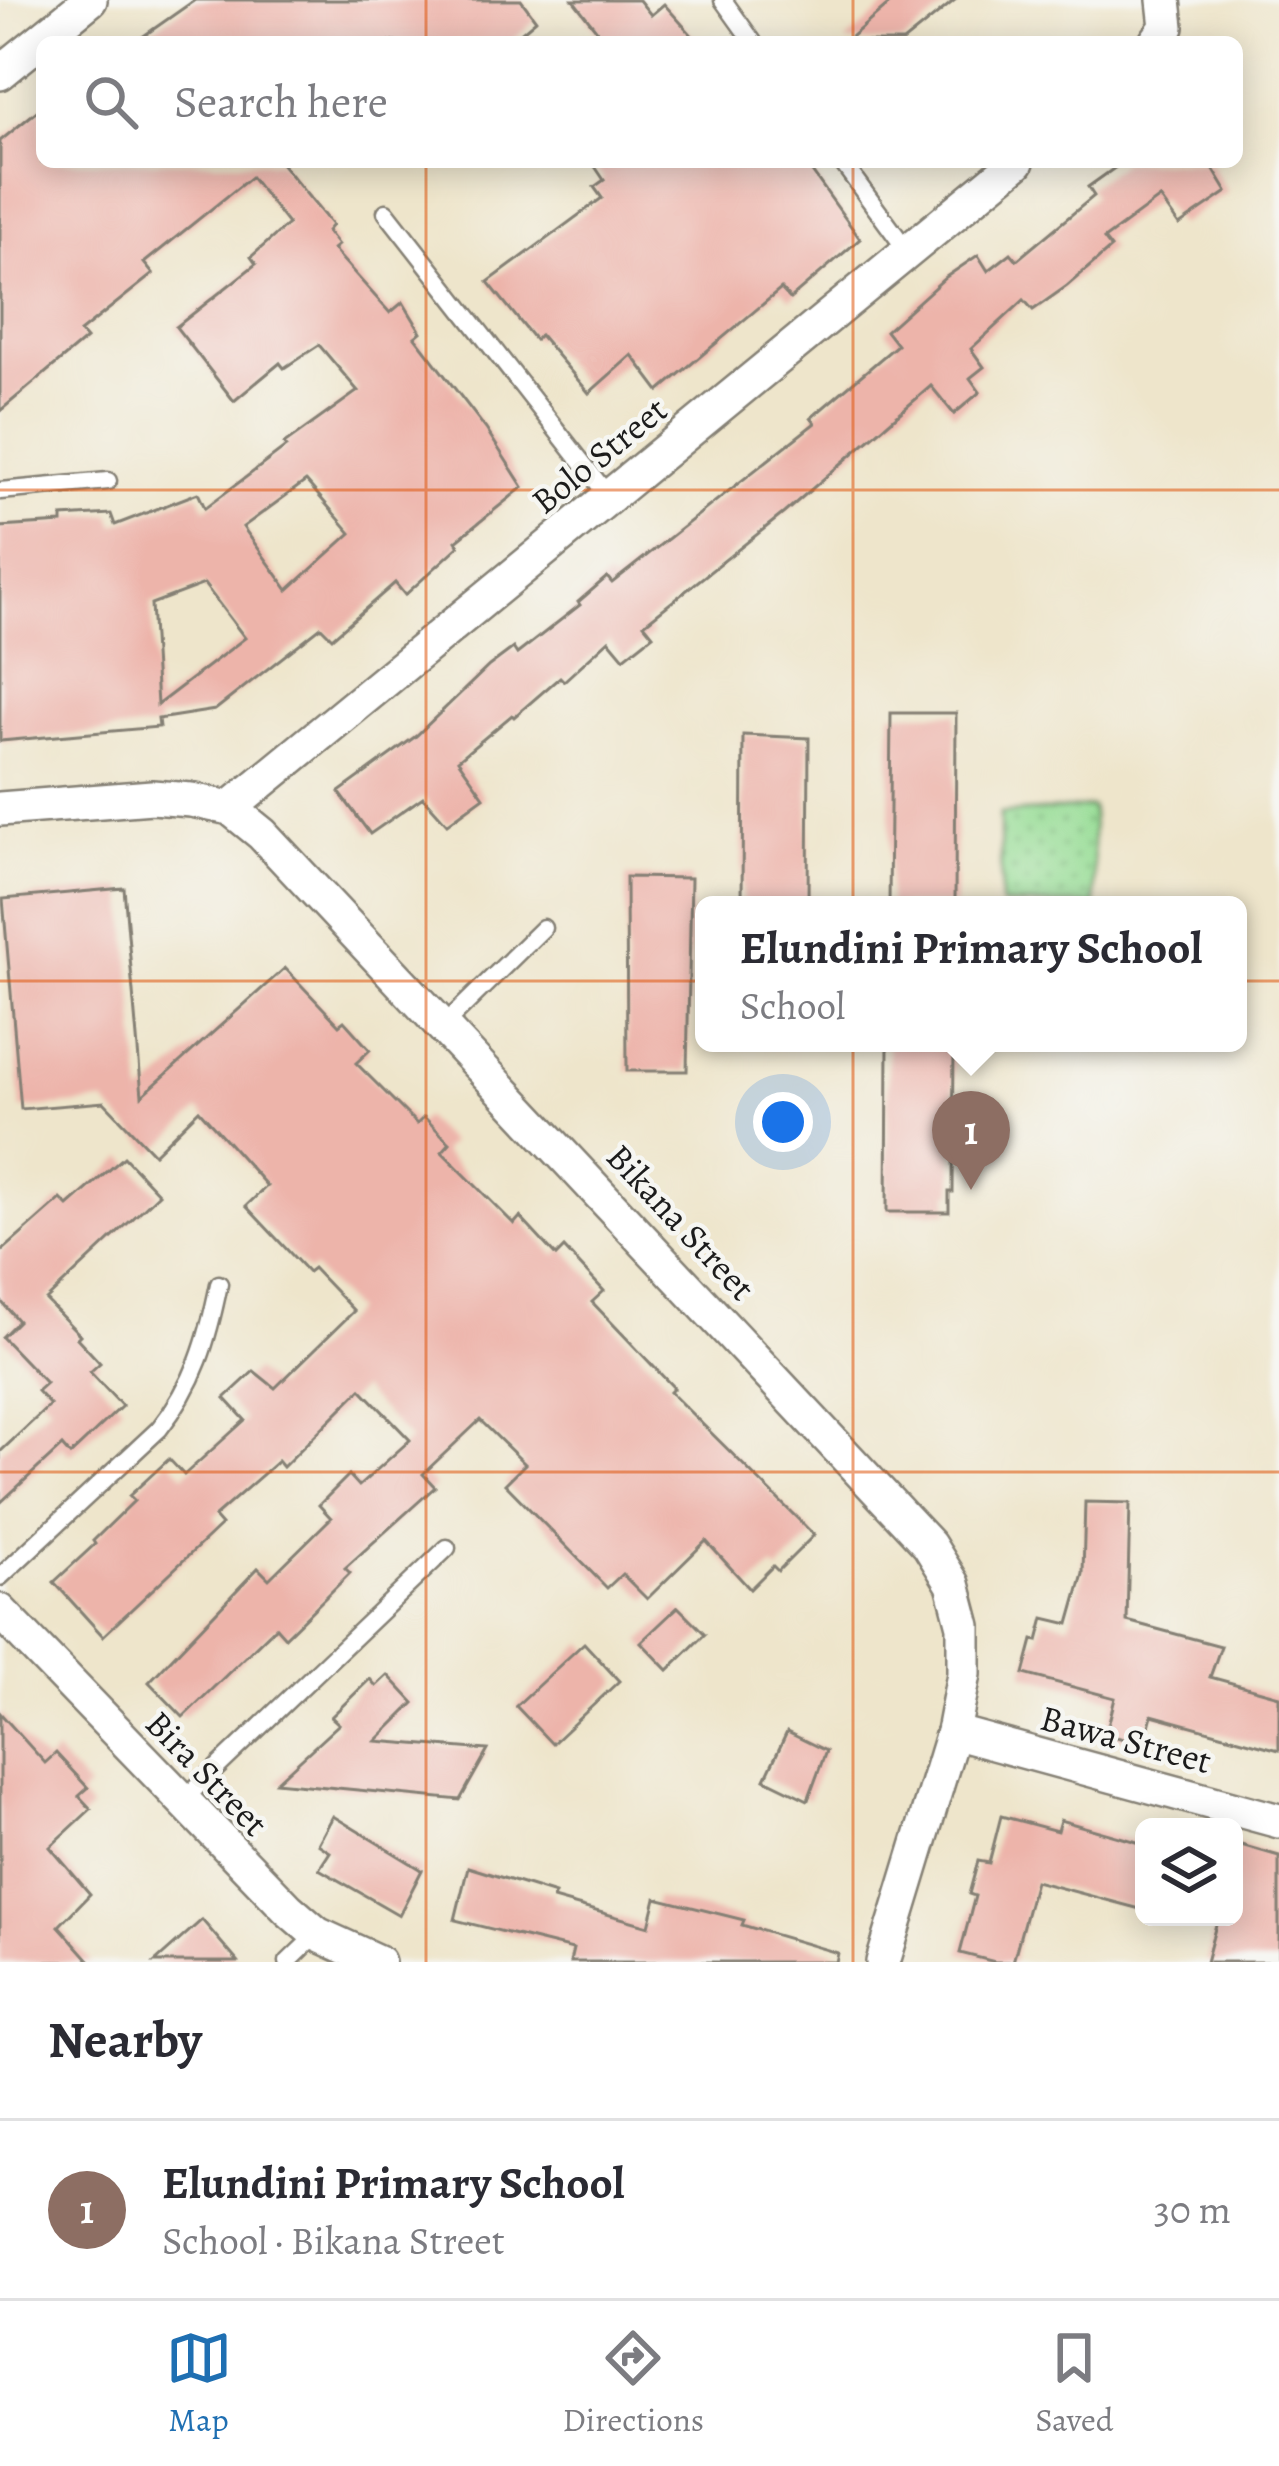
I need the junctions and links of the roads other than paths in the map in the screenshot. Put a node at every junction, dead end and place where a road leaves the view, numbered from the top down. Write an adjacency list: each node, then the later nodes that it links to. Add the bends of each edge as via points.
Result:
1 (91, 0): 4 (street)
2 (722, 0): 5 (lane)
3 (1165, 0): 6 (street)
4 (46, 36)
5 (749, 36)
6 (1160, 36)
7 (36, 44): 8 (street)
8 (0, 73)
9 (846, 168): 12 (lane)
10 (1010, 168): 12 (street, Bolo Street)
11 (386, 212): 15 (lane)
12 (908, 252): 15 (street, Bolo Street)
13 (108, 481): 14 (lane)
14 (0, 491)
15 (609, 496): 17 (street, Bolo Street)
16 (0, 808): 17 (street, via 152,797)
17 (230, 808): 19 (street, Bikana Street)
18 (543, 928): 19 (lane)
19 (442, 1027): 24 (street, Bikana Street, via 929,1545 953,1584 964,1626)
20 (219, 1284): 22 (lane, via 200,1364 176,1408)
21 (447, 1548): 25 (lane)
22 (0, 1577)
23 (0, 1611): 25 (street, Bira Street)
24 (953, 1732): 26 (street, Bawa Street); 30 (street, Bikana Street)
25 (182, 1802): 27 (street, Bira Street)
26 (1279, 1821)
27 (317, 1934): 28 (lane); 29 (street, Bira Street)
28 (288, 1962)
29 (378, 1962)
30 (883, 1962)

